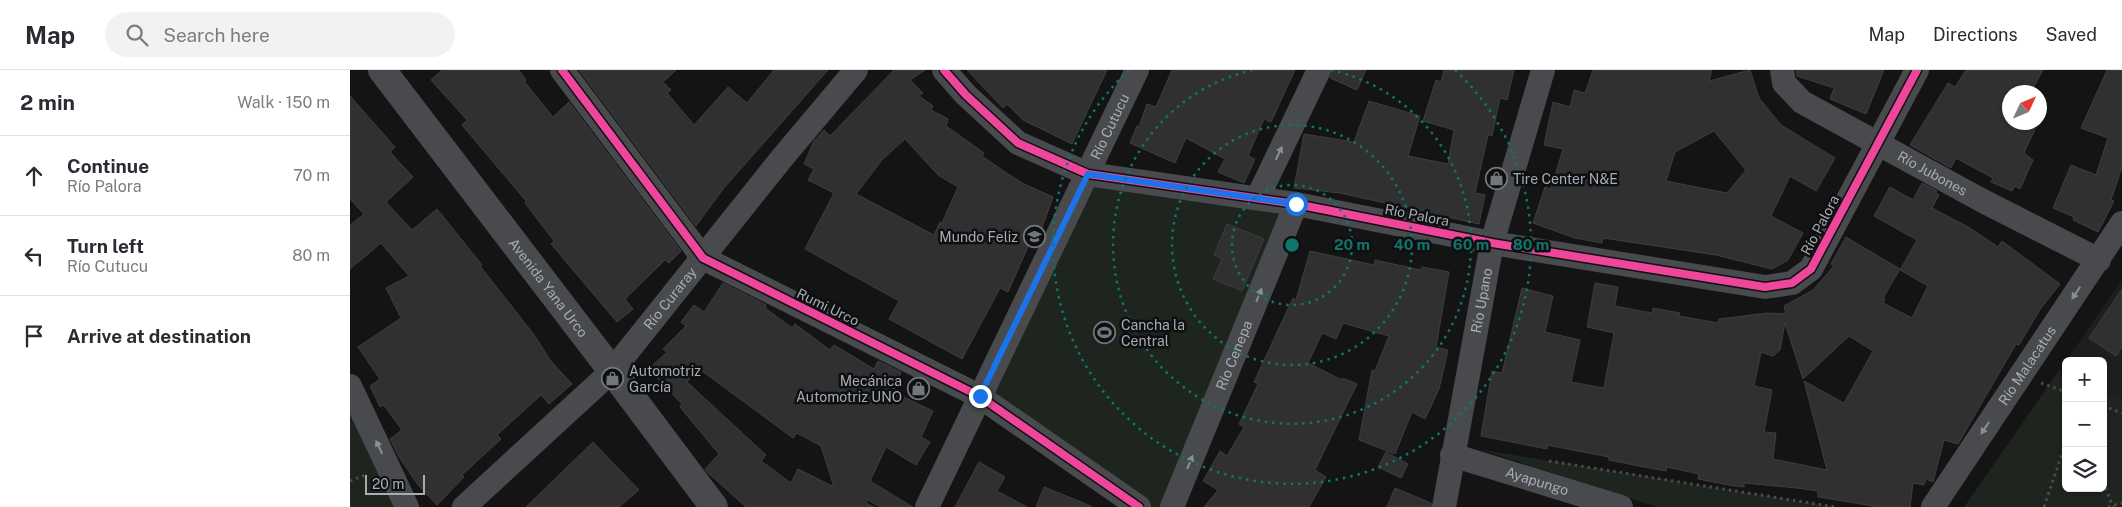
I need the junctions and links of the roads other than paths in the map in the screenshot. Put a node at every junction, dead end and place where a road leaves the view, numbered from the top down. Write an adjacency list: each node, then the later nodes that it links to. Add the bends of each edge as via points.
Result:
1 (382, 70): 18 (street, Avenida Yana Urco)
2 (562, 70): 16 (street, Rumi Urco)
3 (856, 70): 16 (street, Río Curaray)
4 (944, 70): 11 (street, Río Palora, via 966,96 1018,143)
5 (1137, 70): 11 (street, Río Cutucu)
6 (1318, 70): 12 (street, one-way to 6)
7 (1543, 70): 15 (street, Río Upano)
8 (1782, 70): 10 (street, Río Jubones, via 1784,83 1802,102)
9 (1917, 70): 10 (street, Río Palora)
10 (1877, 144): 15 (street, Río Palora, via 1811,269 1792,283 1765,287); 17 (street, Río Jubones)
11 (1088, 174): 12 (street, Río Palora); 20 (street, Río Cutucu)
12 (1258, 198): 13 (street, Río Palora)
13 (1296, 204): 15 (street, Río Palora); 27 (street, Río Cenepa, one-way to 13)
14 (2122, 223): 17 (street, Río Malacatus)
15 (1492, 243): 21 (street, Río Upano)
16 (702, 258): 18 (street, Río Curaray); 20 (street, Rumi Urco)
17 (2099, 260): 30 (street, Río Malacatus, one-way to 30)
18 (612, 371): 22 (street, Río Curaray); 24 (street, Avenida Yana Urco)
19 (350, 386): 23 (street, one-way to 19)
20 (980, 396): 25 (street, Río Cutucu); 26 (street, Rumi Urco)
21 (1452, 455): 28 (street, Río Upano); 29 (street, Ayapungo)
22 (470, 504)
23 (407, 507)
24 (714, 507)
25 (927, 507)
26 (1139, 507)
27 (1172, 507)
28 (1444, 507)
29 (1621, 507)
30 (1933, 507)

